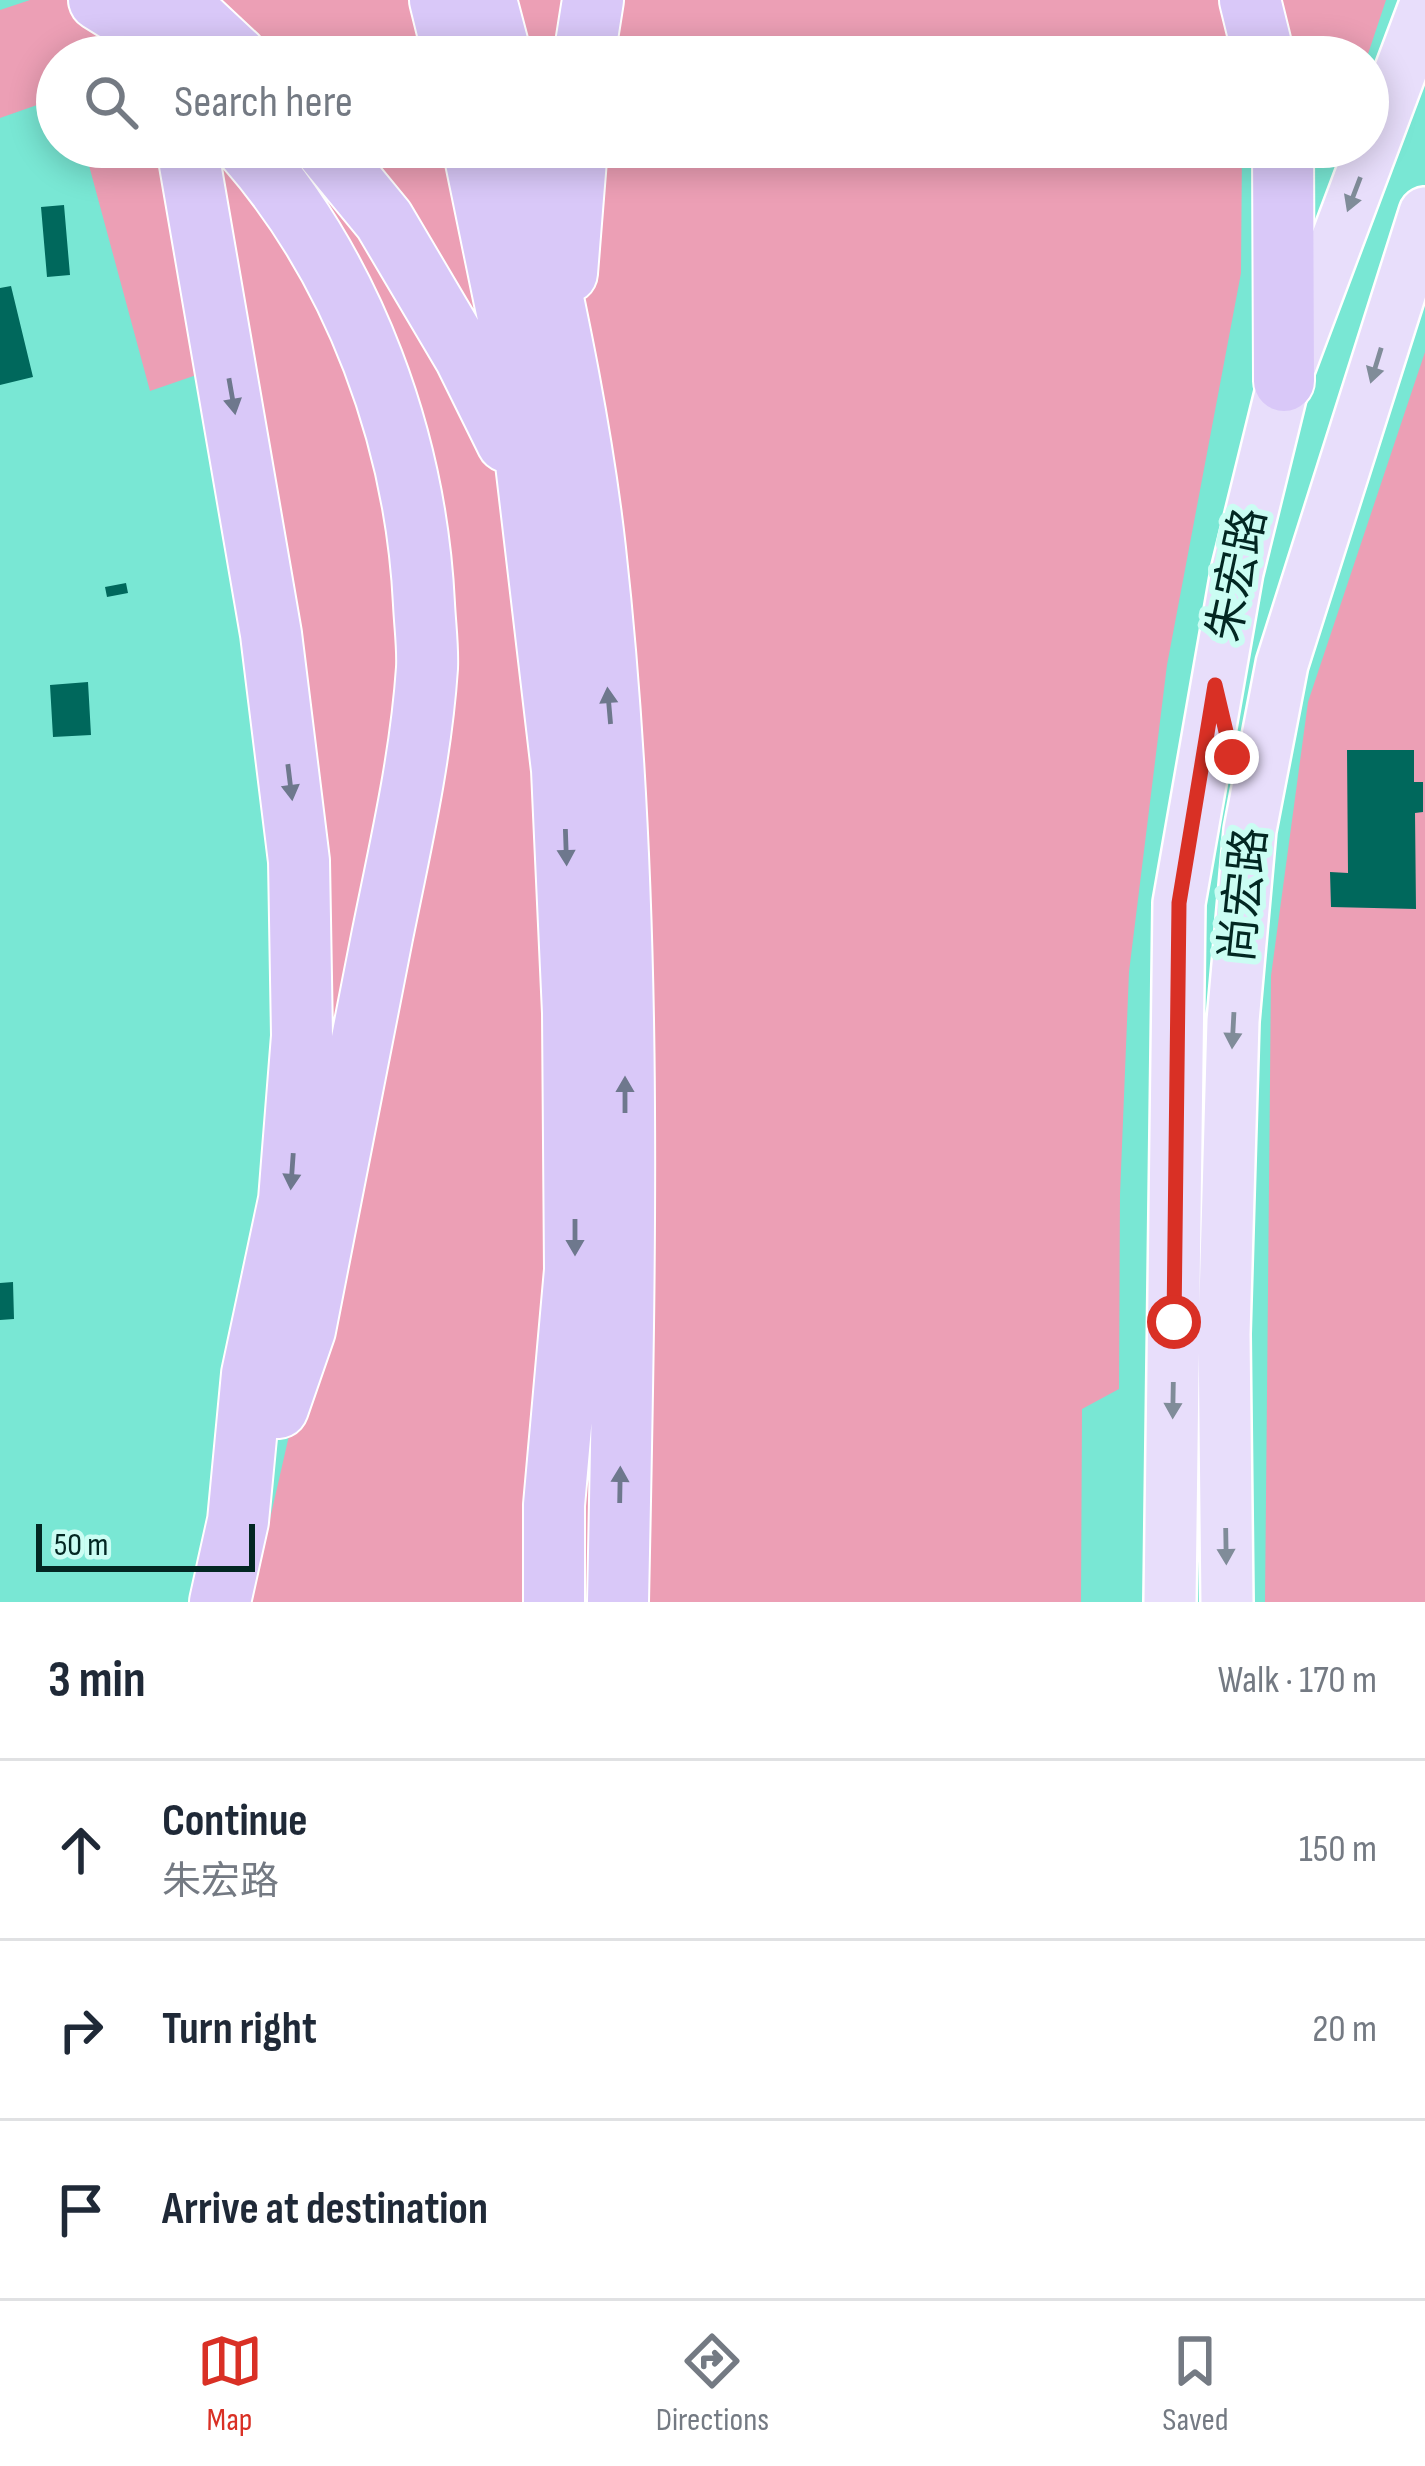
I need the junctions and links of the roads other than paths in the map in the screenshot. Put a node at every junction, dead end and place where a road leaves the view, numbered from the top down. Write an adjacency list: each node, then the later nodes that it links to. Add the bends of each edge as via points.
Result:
1 (440, 0): 7 (highway)
2 (486, 0): 8 (highway)
3 (1250, 0): 9 (highway)
4 (1425, 6): 10 (main road, 朱宏路, one-way to 10)
5 (150, 22): 6 (highway)
6 (185, 36)
7 (449, 36)
8 (495, 36)
9 (1259, 36)
10 (1389, 102)
11 (191, 168): 25 (highway, one-way to 25, via 272,634 299,861 302,1036 290,1200 252,1374)
12 (261, 168): 25 (highway, via 317,245 388,402 412,490 428,664 305,1330)
13 (341, 168): 22 (highway, via 384,220 466,357)
14 (477, 168): 22 (highway, via 510,327)
15 (525, 168): 20 (highway)
16 (575, 168): 20 (highway)
17 (1283, 168): 21 (highway)
18 (1364, 168): 21 (main road, 朱宏路, one-way to 21)
19 (1425, 213): 24 (main road, 尚宏路, one-way to 24, via 1282,664)
20 (562, 339): 28 (highway, one-way to 20, via 625,1037 618,835 594,545)
21 (1284, 381): 23 (main road, 朱宏路)
22 (526, 480): 27 (highway, one-way to 27, via 562,770 573,1013 575,1270 554,1505)
23 (1215, 685): 24 (main road); 29 (main road, 朱宏路, one-way to 29, via 1179,903)
24 (1250, 830): 30 (main road, 尚宏路, one-way to 30, via 1233,1021)
25 (238, 1521): 26 (highway)
26 (220, 1602)
27 (554, 1602)
28 (618, 1602)
29 (1170, 1602)
30 (1227, 1602)

